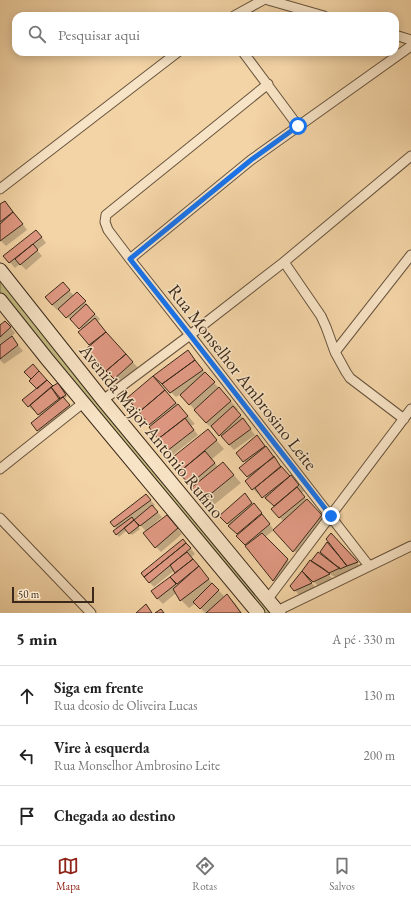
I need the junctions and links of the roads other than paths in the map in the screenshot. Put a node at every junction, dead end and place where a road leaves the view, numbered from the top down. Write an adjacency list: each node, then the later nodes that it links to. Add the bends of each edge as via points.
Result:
1 (263, 0): 3 (street)
2 (268, 0): 4 (street)
3 (241, 12)
4 (310, 12)
5 (399, 36): 6 (street)
6 (411, 40)
7 (411, 46): 8 (street)
8 (399, 54)
9 (173, 56): 15 (street)
10 (247, 56): 12 (street)
11 (397, 56): 13 (street)
12 (268, 84): 13 (street); 17 (street, Rua Monselhor Ambrosino Leite, via 106,215 108,230)
13 (298, 126): 17 (street, via 251,160)
14 (411, 156): 18 (street)
15 (0, 189)
16 (411, 255): 22 (street)
17 (130, 259): 21 (street, Rua Monselhor Ambrosino Leite)
18 (284, 262): 21 (street); 22 (street, via 321,316)
19 (0, 270): 23 (main road, Avenida Major Antonio Rufino)
20 (0, 300): 24 (main road, Avenida Major Antonio Rufino)
21 (190, 335): 23 (street); 30 (street, Rua Monselhor Ambrosino Leite)
22 (335, 352): 26 (street, via 350,378)
23 (103, 400): 28 (main road, Avenida Major Antonio Rufino)
24 (83, 403): 27 (street); 29 (main road, Avenida Major Antonio Rufino)
25 (411, 409): 26 (street)
26 (404, 419): 30 (street)
27 (0, 469)
28 (163, 473): 29 (main road); 34 (main road, Avenida Major Antonio Rufino)
29 (150, 483): 37 (main road, Avenida Major Antonio Rufino)
30 (331, 516): 33 (street, Rua Monselhor Ambrosino Leite); 34 (street)
31 (0, 518): 36 (street)
32 (411, 546): 33 (street)
33 (369, 566): 35 (street)
34 (267, 600): 35 (main road, Avenida Major Antonio Rufino)
35 (278, 612)
36 (91, 613)
37 (258, 613)

